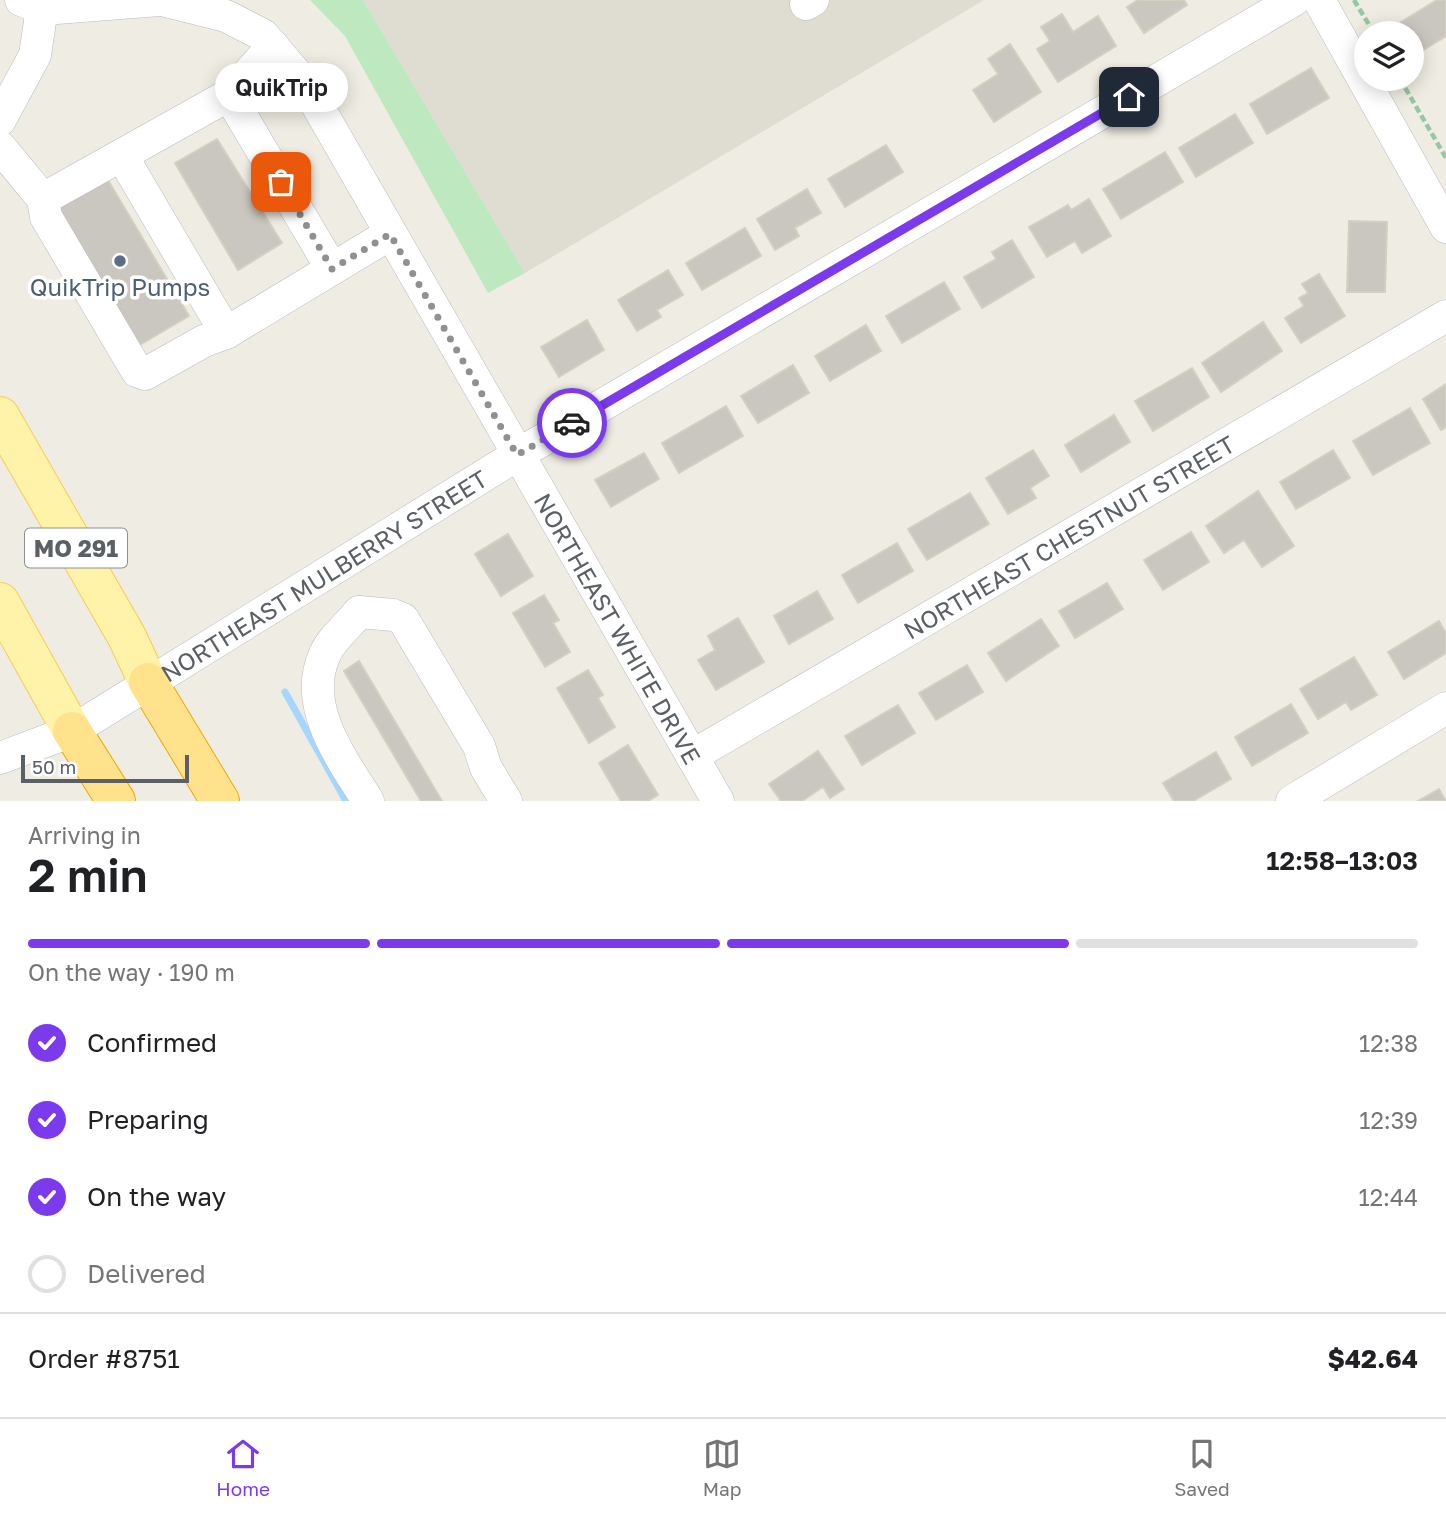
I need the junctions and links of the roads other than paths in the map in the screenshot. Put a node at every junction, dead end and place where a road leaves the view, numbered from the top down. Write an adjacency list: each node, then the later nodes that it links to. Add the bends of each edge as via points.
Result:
1 (161, 0): 4 (street, NORTHEAST WHITE DRIVE); 5 (street, NORTHEAST WHITE DRIVE, via 226,16 263,35)
2 (1294, 0): 17 (street, NORTHEAST MULBERRY STREET)
3 (1319, 0): 11 (street)
4 (32, 4): 7 (street, via 36,55)
5 (273, 46): 6 (street); 12 (street, NORTHEAST WHITE DRIVE, via 305,84)
6 (229, 95): 9 (street); 13 (street)
7 (0, 120)
8 (0, 147): 10 (street)
9 (122, 156): 10 (street); 15 (street)
10 (43, 199): 15 (street, via 46,217 137,371 145,374)
11 (1446, 227)
12 (390, 234): 13 (street); 17 (street, NORTHEAST WHITE DRIVE)
13 (332, 269): 15 (street)
14 (1446, 316): 24 (street, NORTHEAST CHESTNUT STREET)
15 (226, 333)
16 (0, 416): 21 (main road, MO 291)
17 (517, 455): 18 (street, NORTHEAST MULBERRY STREET); 24 (street, NORTHEAST WHITE DRIVE)
18 (337, 566): 20 (street); 21 (street, NORTHEAST MULBERRY STREET)
19 (0, 602): 23 (main road)
20 (359, 612): 28 (street, via 325,653 318,706 336,748); 29 (street, via 403,620 479,746)
21 (148, 681): 23 (street, NORTHEAST MULBERRY STREET); 27 (highway, MO 291)
22 (1446, 708): 31 (street)
23 (72, 731): 25 (street, NORTHEAST MULBERRY STREET); 26 (highway)
24 (692, 756): 30 (street, NORTHEAST WHITE DRIVE)
25 (0, 758)
26 (116, 801)
27 (220, 801)
28 (368, 801)
29 (506, 801)
30 (719, 801)
31 (1292, 801)

